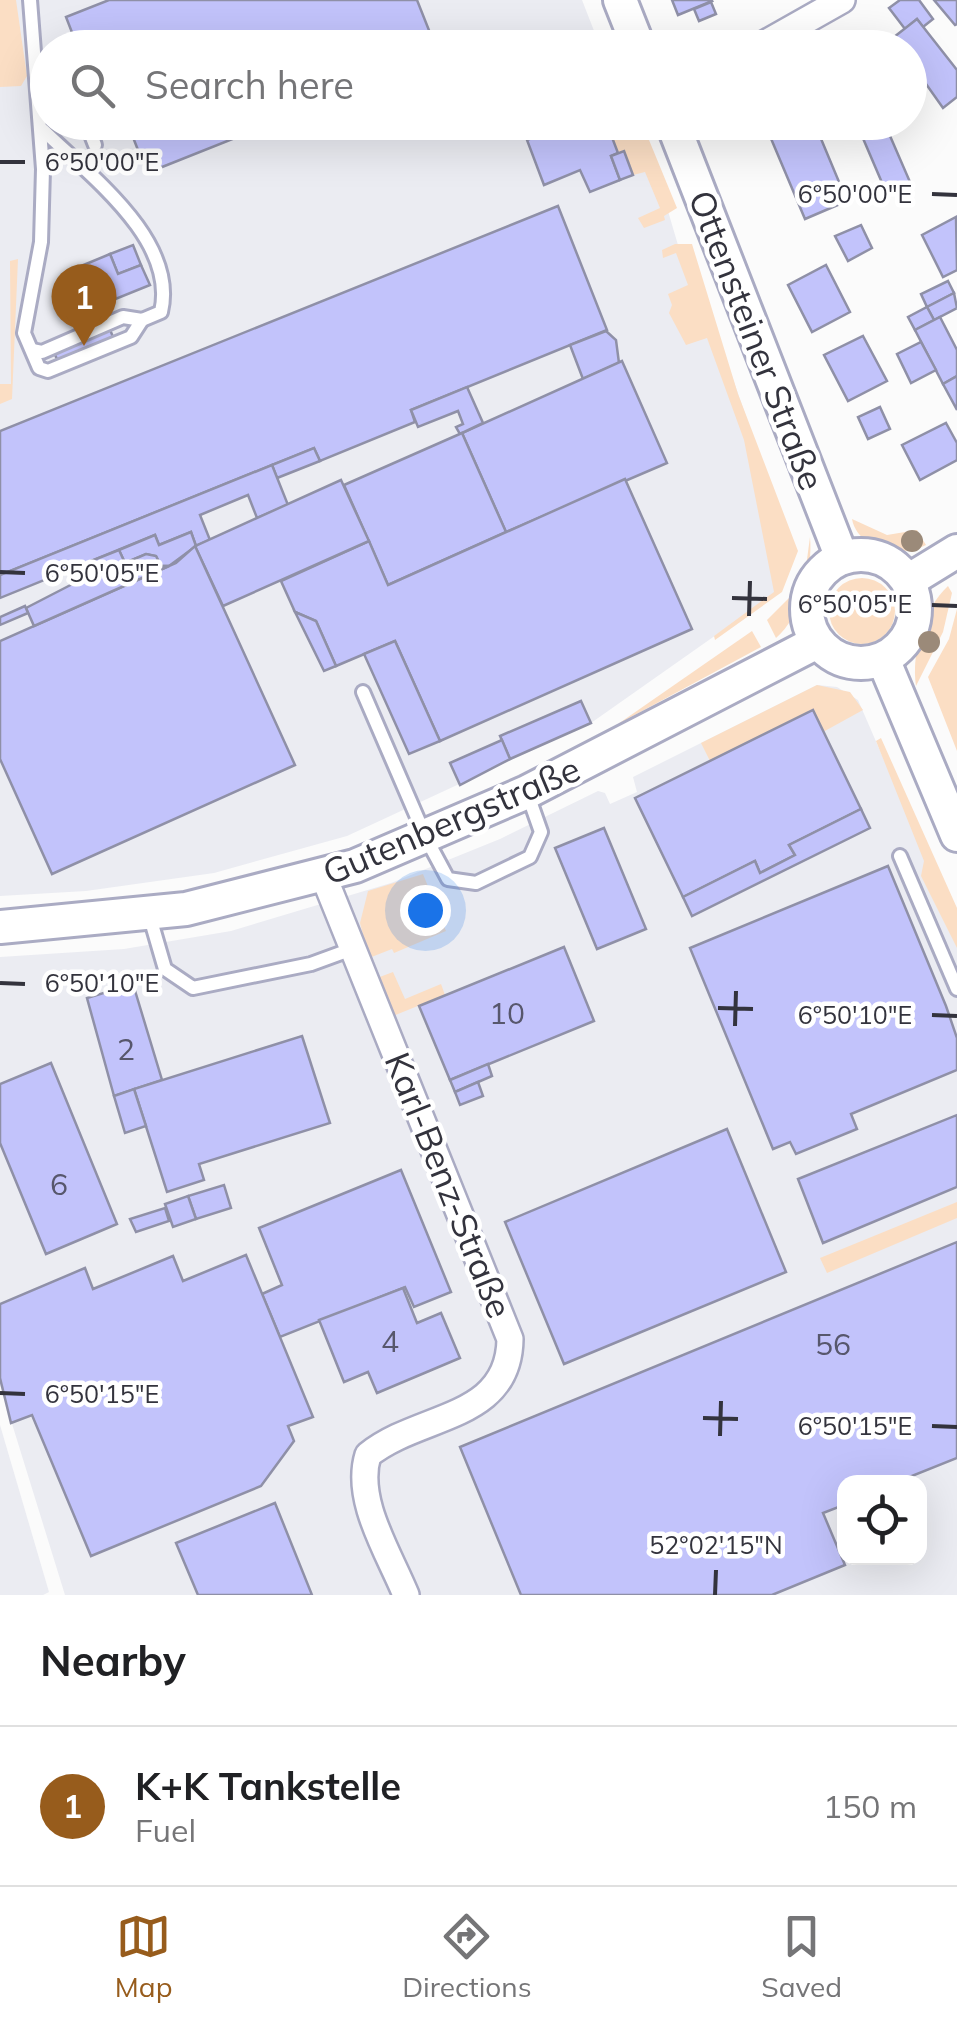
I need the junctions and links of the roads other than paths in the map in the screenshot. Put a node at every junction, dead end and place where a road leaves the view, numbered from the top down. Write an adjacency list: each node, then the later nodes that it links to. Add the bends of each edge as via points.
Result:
1 (30, 0): 4 (lane)
2 (620, 0): 5 (street)
3 (842, 0): 6 (street)
4 (38, 30)
5 (632, 30)
6 (790, 30)
7 (42, 140): 13 (lane, via 41,242 24,333)
8 (53, 140): 12 (lane, via 137,220 166,290 161,312)
9 (93, 140): 11 (lane)
10 (679, 140): 15 (street, Ottensteiner Straße)
11 (95, 145)
12 (142, 320): 13 (lane, via 123,317 42,352); 13 (lane, via 131,337 48,370 38,368)
13 (32, 350)
14 (957, 552): 16 (street)
15 (842, 558): 16 (street, via 881,558); 17 (street, via 825,568 808,600)
16 (908, 581): 18 (street, via 915,613 911,631)
17 (817, 642): 18 (street, via 847,662); 20 (street, Gutenbergstraße)
18 (882, 659): 21 (street)
19 (363, 692): 22 (lane)
20 (527, 792): 22 (street, Gutenbergstraße); 22 (lane, via 540,820 540,842 530,857 476,883 455,882 442,872)
21 (957, 835)
22 (426, 838): 24 (street, Gutenbergstraße)
23 (900, 856): 28 (lane)
24 (324, 876): 25 (street, Gutenbergstraße); 27 (street, Karl-Benz-Straße)
25 (149, 914): 26 (street, Gutenbergstraße); 27 (lane, via 165,969 193,988)
26 (0, 927)
27 (352, 949): 29 (street, Karl-Benz-Straße, via 510,1339 510,1362 488,1396 368,1455 364,1493)
28 (957, 988)
29 (406, 1595)

